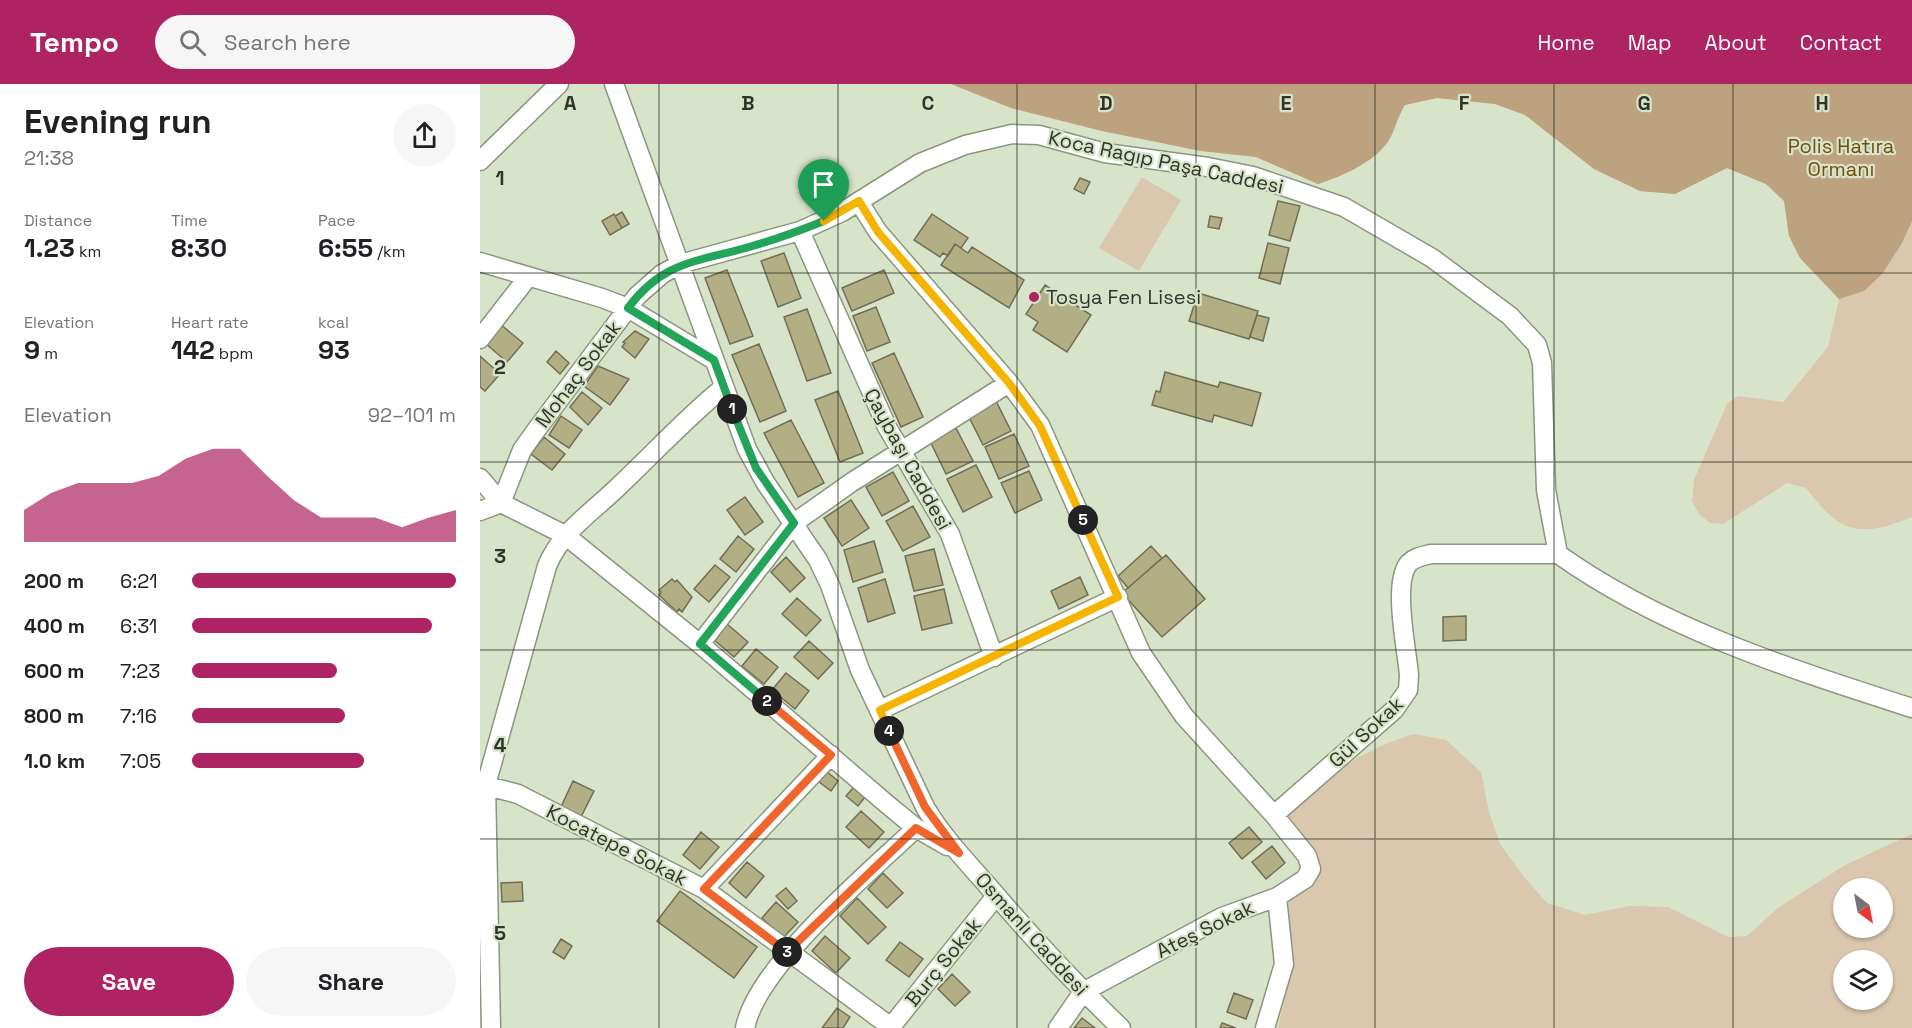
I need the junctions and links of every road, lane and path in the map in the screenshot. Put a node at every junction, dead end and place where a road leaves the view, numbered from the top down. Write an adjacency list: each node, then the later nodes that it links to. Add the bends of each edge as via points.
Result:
1 (559, 84): 3 (street)
2 (614, 84): 7 (street, Osmanlı Caddesi)
3 (480, 161)
4 (859, 201): 5 (street, Koca Ragıp Paşa Caddesi); 12 (street, via 878,232); 20 (street, Koca Ragıp Paşa Caddesi, via 897,175 939,154 992,137 1027,134 1105,153 1253,177 1344,207 1432,258 1510,316 1537,345 1542,363 1546,490)
5 (800, 231): 7 (street, Koca Ragıp Paşa Caddesi); 14 (street, Çaybaşı Caddesi)
6 (480, 262): 8 (street)
7 (680, 264): 9 (street, Mohaç Sokak, via 649,284); 11 (street, Osmanlı Caddesi)
8 (528, 277): 9 (street); 10 (street)
9 (628, 308): 11 (street); 16 (street, Mohaç Sokak, via 522,450)
10 (480, 339)
11 (714, 360): 13 (street, Osmanlı Caddesi)
12 (1009, 383): 14 (street); 21 (street, via 1040,426)
13 (724, 387): 18 (street, Osmanlı Caddesi, via 756,468); 19 (street)
14 (900, 451): 18 (street); 23 (street, Çaybaşı Caddesi, via 953,541)
15 (480, 478): 16 (street)
16 (501, 503): 17 (street); 19 (street)
17 (480, 511)
18 (794, 523): 22 (street); 25 (street, Osmanlı Caddesi, via 830,585 860,669)
19 (565, 534): 22 (street); 27 (street, via 547,566)
20 (1558, 554): 24 (street, via 1607,586 1683,624 1805,674); 28 (street, Gül Sokak, via 1431,554 1409,563 1400,587 1408,690 1394,710)
21 (1118, 597): 23 (street); 28 (street, via 1142,653 1184,716)
22 (700, 644): 26 (street)
23 (994, 657): 25 (street)
24 (1912, 708)
25 (880, 710): 30 (street, Osmanlı Caddesi, via 925,807)
26 (831, 755): 29 (street); 31 (street)
27 (483, 784): 31 (street, Kocatepe Sokak, via 518,794); 34 (street)
28 (1274, 815): 33 (street, Ateş Sokak, via 1307,856 1311,869 1305,879)
29 (916, 828): 30 (street); 35 (street)
30 (959, 853): 32 (street, Osmanlı Caddesi)
31 (704, 889): 35 (street, Kocatepe Sokak)
32 (996, 896): 36 (street, Osmanlı Caddesi); 39 (street, Burç Sokak)
33 (1277, 897): 36 (street, Ateş Sokak, via 1222,917); 42 (street, via 1284,964)
34 (483, 899): 37 (street)
35 (788, 953): 38 (street, via 754,1000); 39 (street, Kocatepe Sokak)
36 (1083, 992): 40 (street); 41 (street, Osmanlı Caddesi)
37 (491, 1028)
38 (745, 1028)
39 (890, 1028)
40 (1058, 1028)
41 (1121, 1028)
42 (1264, 1028)

